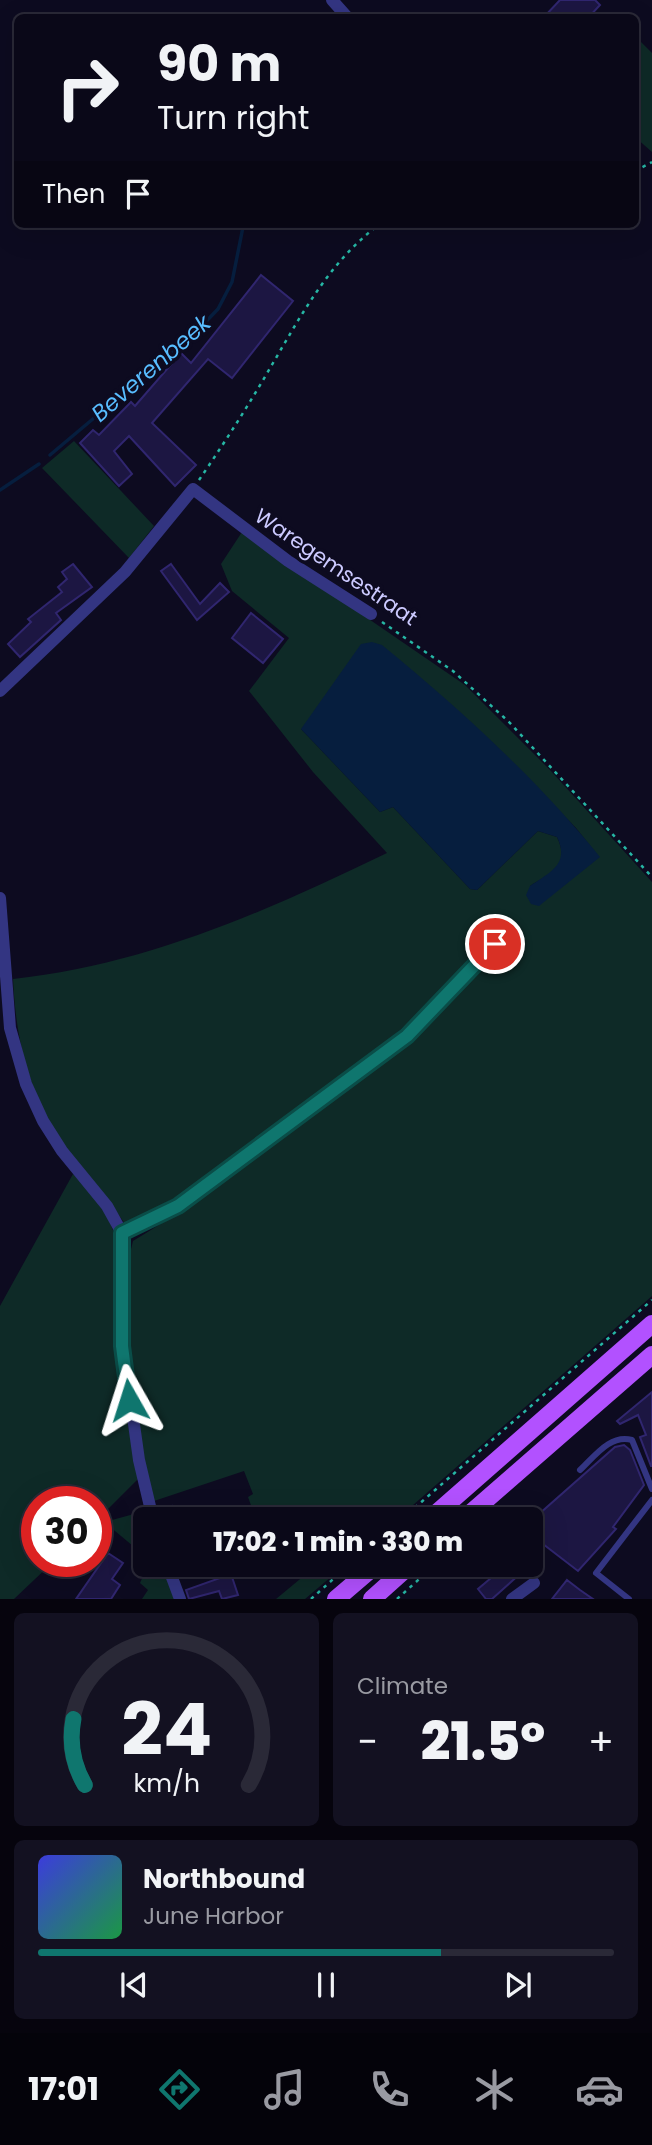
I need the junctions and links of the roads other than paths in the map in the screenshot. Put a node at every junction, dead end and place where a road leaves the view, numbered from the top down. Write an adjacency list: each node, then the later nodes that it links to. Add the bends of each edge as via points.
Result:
1 (332, 0): 2 (street)
2 (344, 14)
3 (371, 614): 4 (street, Waregemsestraat, via 192,489 125,572)
4 (0, 691)
5 (0, 898): 7 (street, via 10,1028 26,1084 49,1131 107,1206)
6 (495, 944): 7 (lane, via 407,1036 178,1206)
7 (122, 1233): 13 (street, via 122,1346)
8 (652, 1324): 14 (main road)
9 (652, 1355): 15 (main road)
10 (580, 1470): 11 (lane, via 613,1440 632,1440)
11 (652, 1489)
12 (652, 1500): 24 (lane, via 596,1573)
13 (150, 1507)
14 (443, 1507)
15 (478, 1507)
16 (172, 1577): 20 (street)
17 (362, 1577): 21 (main road)
18 (397, 1577): 22 (main road)
19 (534, 1583): 23 (street)
20 (180, 1599)
21 (336, 1599)
22 (372, 1599)
23 (512, 1599)
24 (629, 1599)

